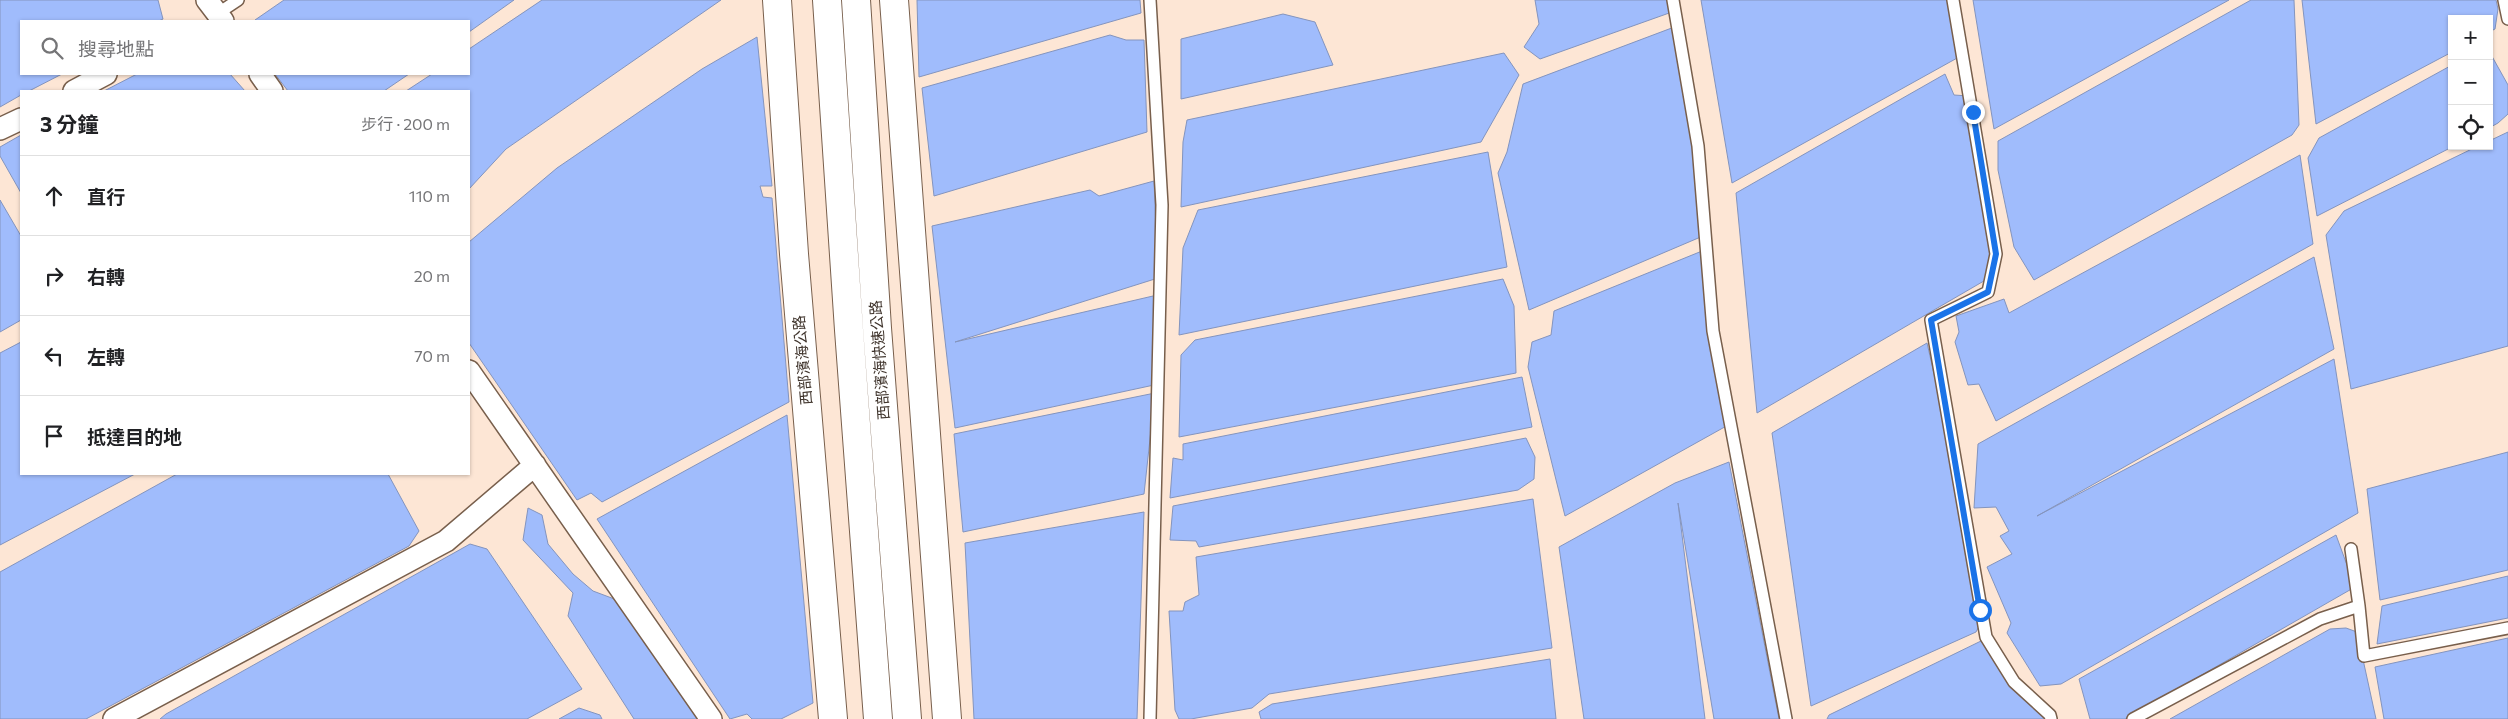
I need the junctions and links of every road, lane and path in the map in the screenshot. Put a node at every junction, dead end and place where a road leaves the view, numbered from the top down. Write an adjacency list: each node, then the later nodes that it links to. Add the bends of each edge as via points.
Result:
1 (238, 0): 10 (lane)
2 (777, 0): 25 (main road, 西部濱海公路, via 794,254)
3 (828, 0): 26 (main road, 西部濱海快速公路)
4 (856, 0): 27 (main road, 西部濱海快速公路)
5 (894, 0): 28 (main road)
6 (1150, 0): 29 (lane, via 1162,205)
7 (1673, 0): 30 (lane, via 1698,146 1712,332)
8 (1953, 0): 31 (lane, via 1996,254 1988,292 1931,320 1986,637 2014,682)
9 (2504, 0): 11 (lane)
10 (213, 14)
11 (2508, 19)
12 (104, 75): 14 (street)
13 (261, 75): 15 (street)
14 (76, 90)
15 (271, 90)
16 (20, 119): 17 (street)
17 (0, 129)
18 (470, 372): 19 (street)
19 (535, 465): 23 (street, via 446,541); 24 (street)
20 (2351, 549): 21 (lane)
21 (2359, 606): 22 (lane, via 2364,656); 32 (lane, via 2320,619)
22 (2508, 628)
23 (114, 719)
24 (712, 719)
25 (834, 719)
26 (878, 719)
27 (907, 719)
28 (947, 719)
29 (1150, 719)
30 (1786, 719)
31 (2051, 719)
32 (2134, 719)

